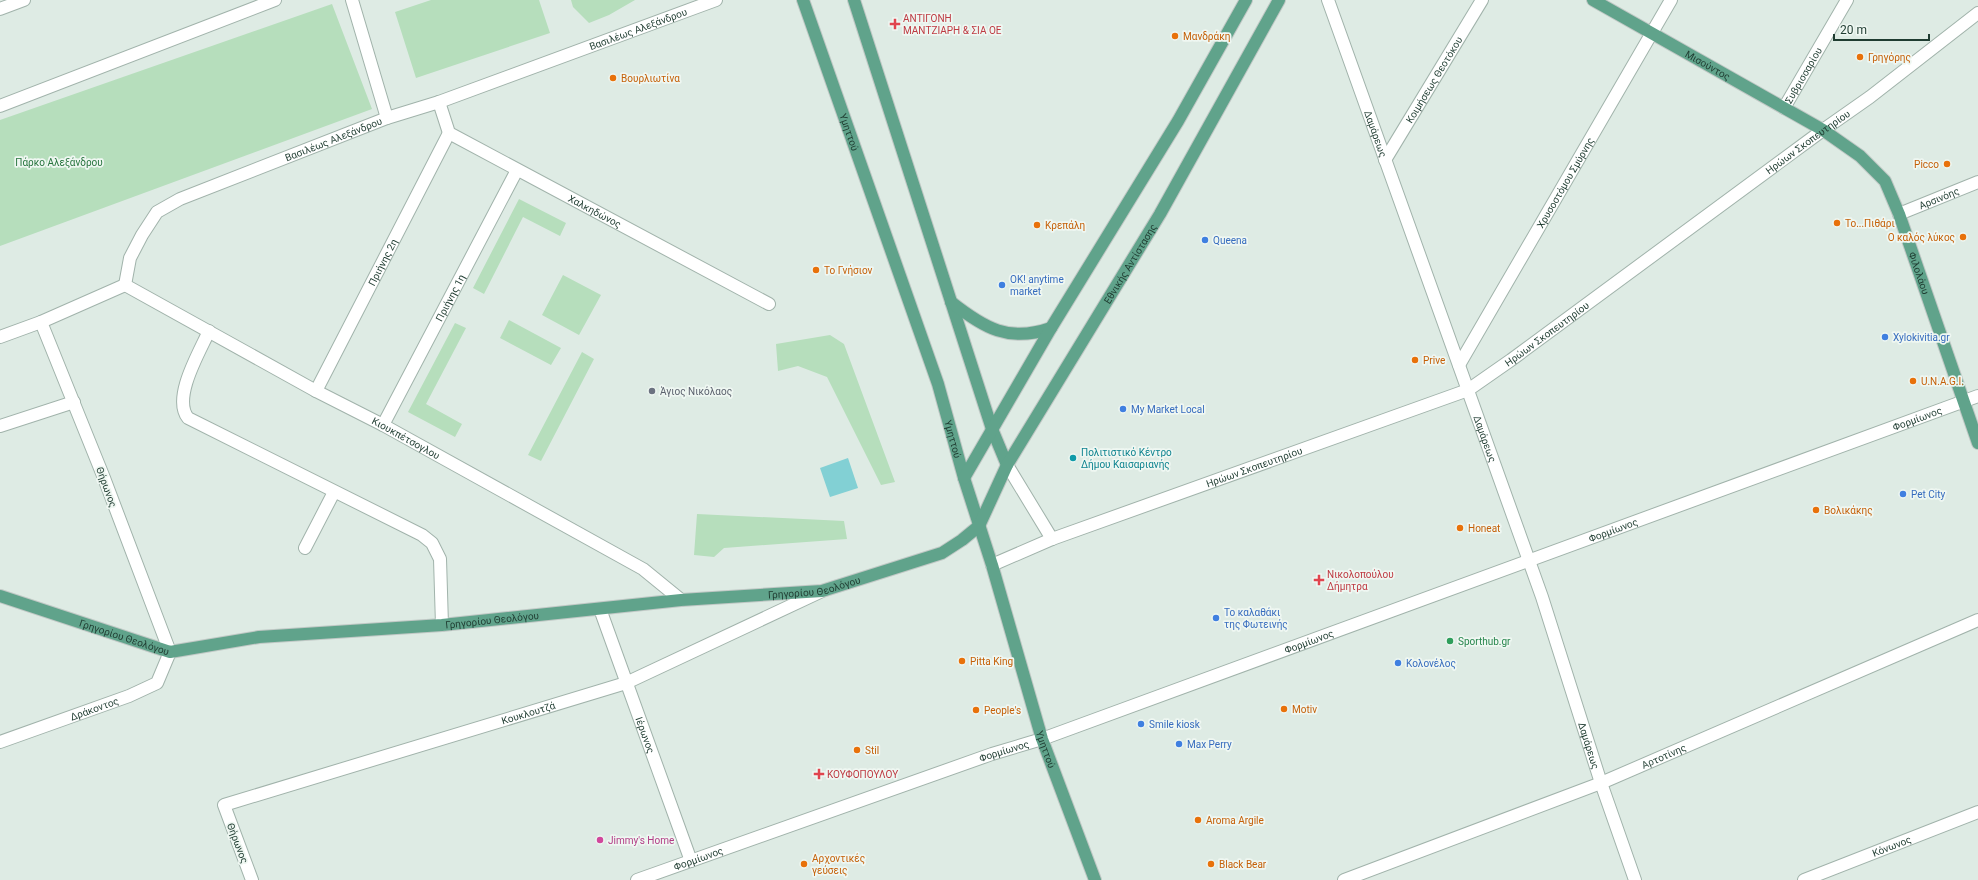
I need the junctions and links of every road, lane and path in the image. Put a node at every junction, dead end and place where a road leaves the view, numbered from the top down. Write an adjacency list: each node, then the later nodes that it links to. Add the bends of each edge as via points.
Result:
1 (24, 0): 14 (street)
2 (275, 0): 18 (street)
3 (352, 0): 20 (street)
4 (716, 0): 17 (street, Βασιλέως Αλεξάνδρου)
5 (803, 0): 45 (main road, Υμηττού, via 938,384)
6 (854, 0): 28 (main road)
7 (1246, 0): 31 (main road, via 1178,121)
8 (1279, 0): 44 (main road, Εθνικής Αντίστασης, via 1160,214)
9 (1328, 0): 23 (street, Δαμάρεως)
10 (1482, 0): 23 (street, Κοιμήσεως Θεοτόκου)
11 (1593, 0): 16 (main road, Μισούντος)
12 (1671, 0): 16 (street, Χρυσοστόμου Σμύρνης)
13 (1847, 0): 19 (street, Συβρισσαρίου)
14 (0, 9)
15 (1978, 13): 21 (street, Ηρώων Σκοπευτηρίου)
16 (1652, 33): 19 (main road, Μισούντος); 34 (street, Χρυσοστόμου Σμύρνης)
17 (439, 102): 20 (street, Βασιλέως Αλεξάνδρου); 22 (street)
18 (0, 106)
19 (1784, 108): 21 (main road, Μισούντος)
20 (387, 118): 27 (street, Βασιλέως Αλεξάνδρου, via 180,198 157,212 130,258)
21 (1823, 130): 26 (main road, Φιλολάου, via 1860,156 1885,181); 35 (street, Ηρώων Σκοπευτηρίου)
22 (449, 133): 24 (street, Χαλκηδώνος); 36 (street, Πριήνης 2η)
23 (1385, 160): 34 (street, Δαμάρεως)
24 (517, 170): 29 (street, Χαλκηδώνος); 40 (street, Πριήνης 1η)
25 (1978, 182): 26 (street, Αρσινόης)
26 (1900, 214): 38 (main road, Φιλολάου)
27 (125, 285): 30 (street); 32 (street, Κιουκπέτσογλου)
28 (951, 302): 31 (main road, via 973,320 1002,333 1036,334); 42 (main road)
29 (769, 304)
30 (41, 322): 33 (street); 39 (street, Θήρωνος)
31 (1052, 328): 42 (main road)
32 (209, 332): 36 (street, Κιουκπέτσογλου); 46 (street, via 187,381 182,398 183,412 188,418)
33 (0, 338)
34 (1458, 365): 35 (street, Δαμάρεως)
35 (1468, 390): 48 (street, Ηρώων Σκοπευτηρίου); 50 (street, Δαμάρεως)
36 (316, 391): 40 (street, Κιουκπέτσογλου)
37 (1978, 396): 38 (street, Φορμίωνος)
38 (1964, 401): 43 (main road, Φιλολάου); 50 (street, Φορμίωνος)
39 (74, 402): 41 (street); 58 (street, Θήρωνος)
40 (383, 425): 54 (street, Κιουκπέτσογλου, via 643,569)
41 (0, 426)
42 (992, 429): 44 (main road); 45 (main road)
43 (1978, 443)
44 (1007, 465): 47 (main road, Εθνικής Αντίστασης); 48 (street)
45 (964, 478): 47 (main road, Υμηττού)
46 (334, 492): 49 (street); 57 (street, via 432,543 440,558)
47 (979, 526): 51 (main road, Υμηττού); 52 (main road, Γρηγορίου Θεολόγου, via 942,553)
48 (1052, 539): 51 (street, Ηρώων Σκοπευτηρίου)
49 (305, 548)
50 (1528, 560): 60 (street, Φορμίωνος); 62 (street, Δαμάρεως)
51 (992, 565): 60 (main road, Υμηττού)
52 (822, 591): 54 (main road, Γρηγορίου Θεολόγου); 59 (street, Κουκλουτζά)
53 (0, 596): 58 (main road, Γρηγορίου Θεολόγου)
54 (681, 600): 55 (main road, Γρηγορίου Θεολόγου)
55 (600, 609): 57 (main road, Γρηγορίου Θεολόγου); 59 (street, Ιέρωνος)
56 (1978, 620): 62 (street, Αρτοτίνης)
57 (442, 625): 58 (main road, Γρηγορίου Θεολόγου, via 259,637)
58 (170, 652): 61 (street, Δράκοντος, via 157,683 130,696)
59 (626, 683): 63 (street, Κουκλουτζά); 65 (street, Ιέρωνος)
60 (1042, 739): 65 (street, Φορμίωνος, via 992,754); 68 (main road, Υμηττού)
61 (0, 742)
62 (1601, 784): 69 (street, Αρτοτίνης); 70 (street, Δαμάρεως)
63 (224, 805): 66 (street, Θήρωνος)
64 (1978, 812): 71 (street, Κόνωνος)
65 (691, 861): 67 (street, Φορμίωνος)
66 (252, 880)
67 (637, 880)
68 (1095, 880)
69 (1344, 880)
70 (1635, 880)
71 (1804, 880)

